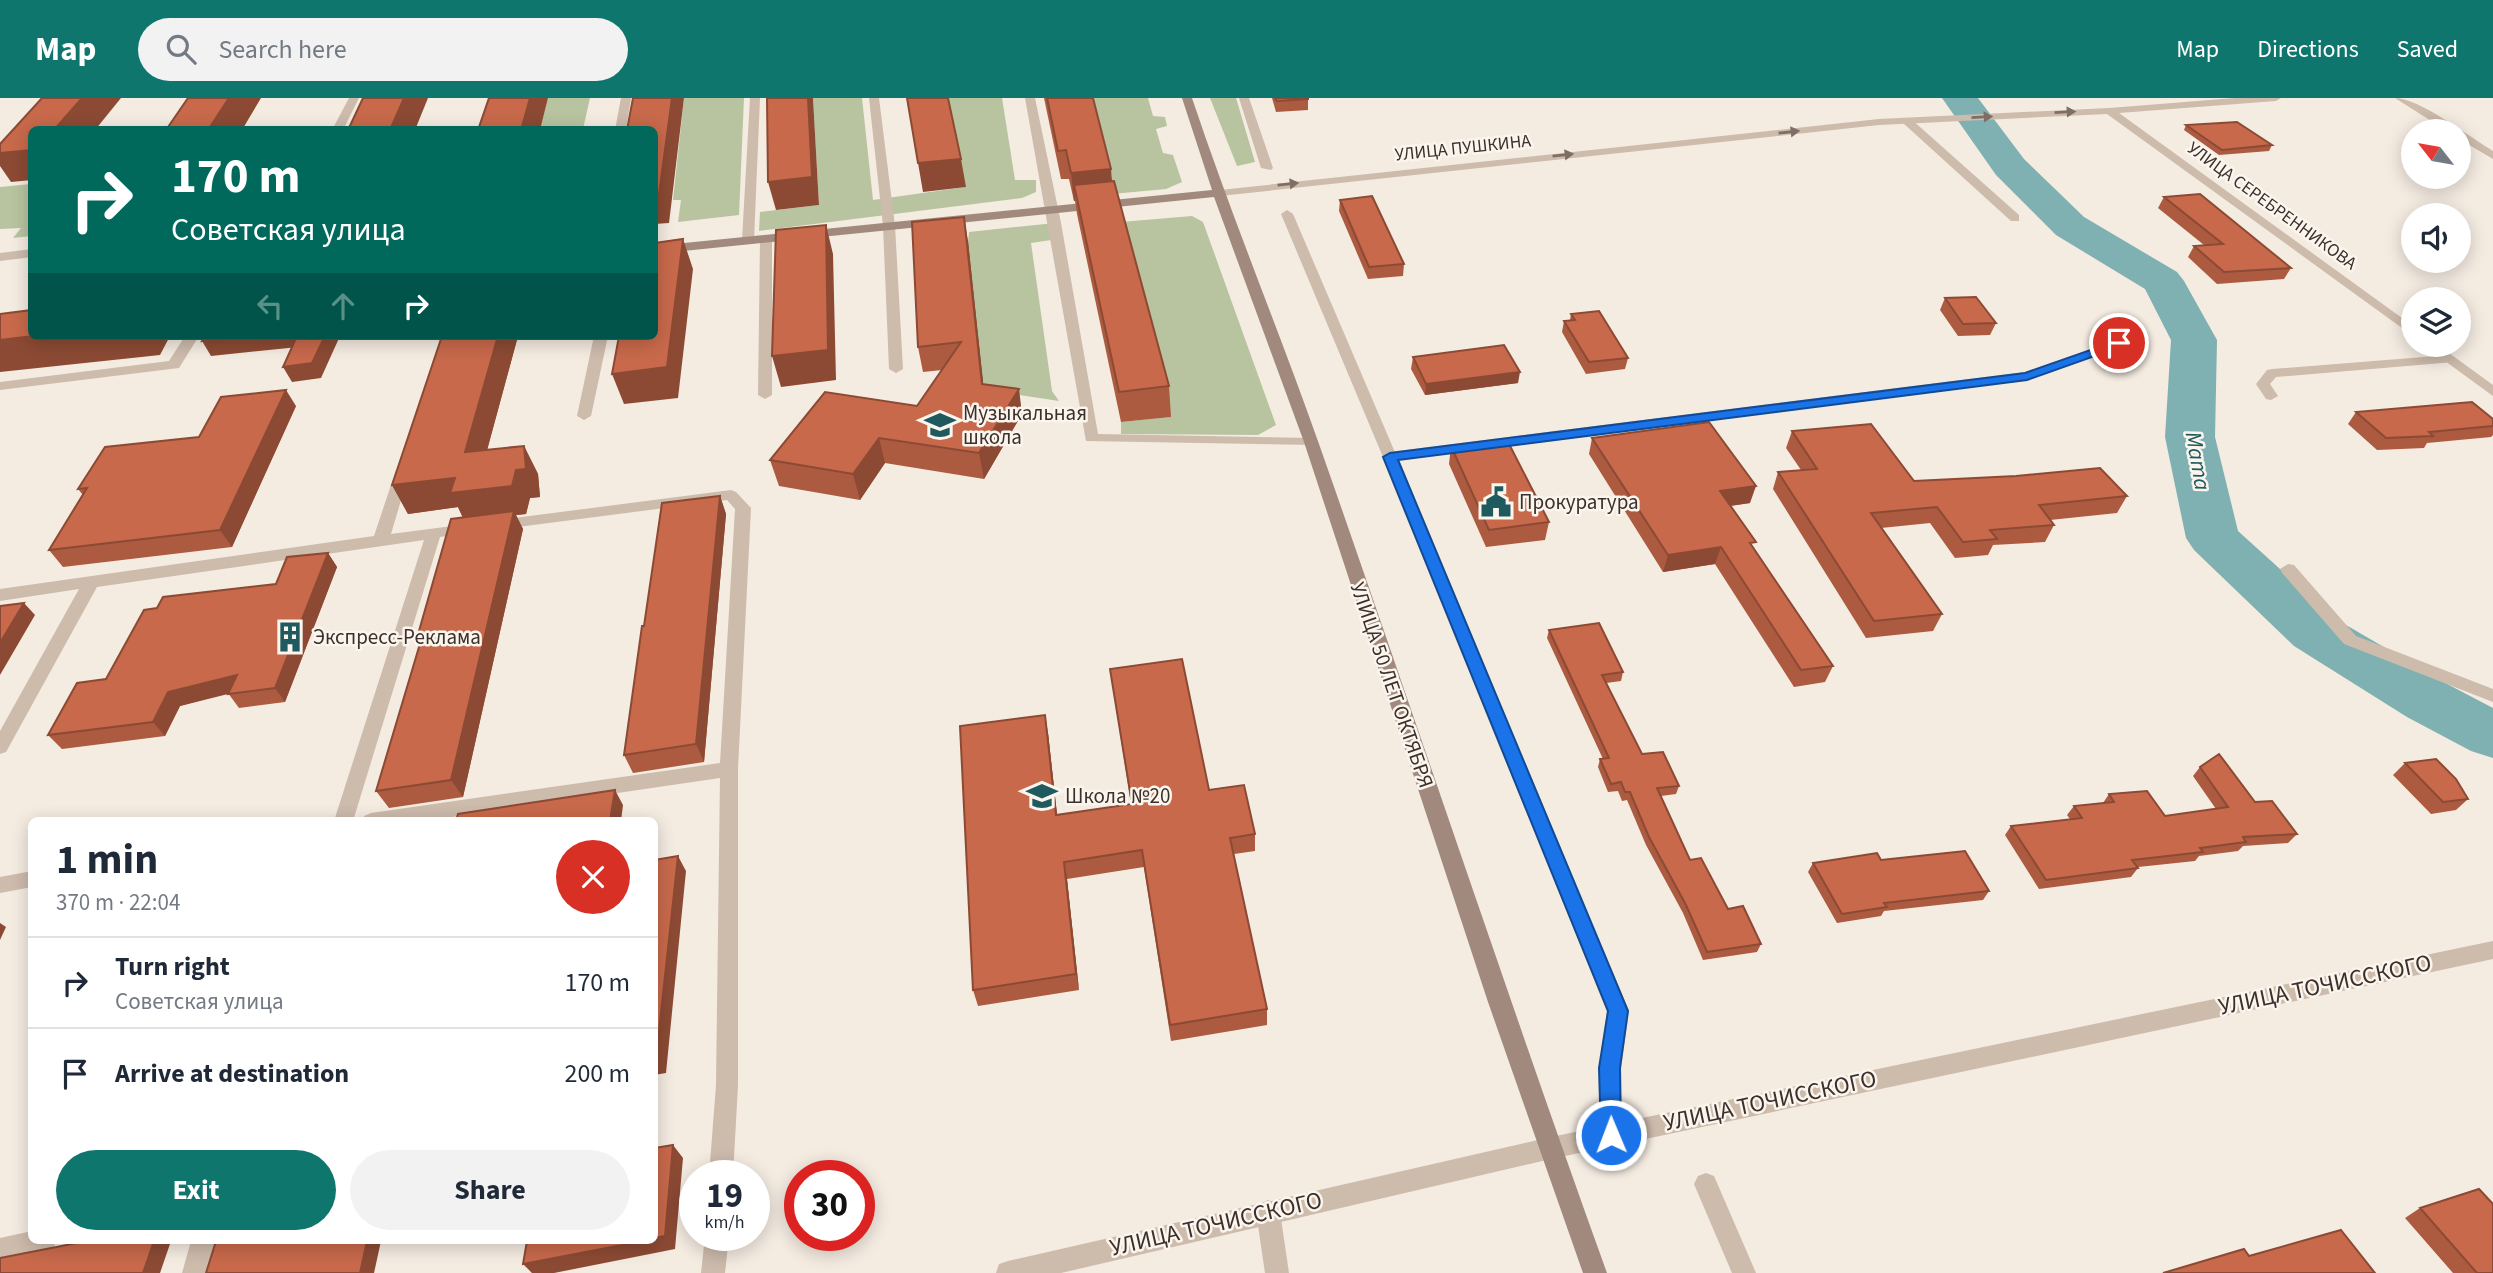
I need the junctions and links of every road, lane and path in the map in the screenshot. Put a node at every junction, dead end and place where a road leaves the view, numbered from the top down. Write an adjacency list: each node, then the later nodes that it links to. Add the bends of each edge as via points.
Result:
1 (354, 98): 13 (street)
2 (626, 98): 14 (street)
3 (755, 98): 24 (street)
4 (874, 98): 22 (street)
5 (1030, 98): 19 (street)
6 (1187, 98): 18 (main road, УЛИЦА 50 ЛЕТ ОКТЯБРЯ)
7 (1244, 98): 17 (street)
8 (2276, 98): 10 (street, УЛИЦА ПУШКИНА)
9 (2400, 98): 11 (street)
10 (2109, 111): 12 (street, УЛИЦА ПУШКИНА, one-way to 10); 28 (street, УЛИЦА СЕРЕБРЕННИКОВА)
11 (2434, 119)
12 (1908, 121): 18 (street, УЛИЦА ПУШКИНА, one-way to 12); 21 (street)
13 (339, 126)
14 (621, 126)
15 (2471, 142): 16 (street)
16 (2493, 156)
17 (1267, 168)
18 (1220, 193): 19 (main road, УЛИЦА ПУШКИНА); 40 (main road, УЛИЦА 50 ЛЕТ ОКТЯБРЯ)
19 (1053, 210): 22 (main road, УЛИЦА ПУШКИНА); 40 (street, via 1091,438)
20 (1287, 214): 42 (street)
21 (2014, 218)
22 (889, 226): 23 (main road, УЛИЦА ПУШКИНА); 34 (street)
23 (766, 239): 24 (main road, УЛИЦА ПУШКИНА); 37 (street)
24 (748, 240): 25 (main road, УЛИЦА ПУШКИНА)
25 (658, 250)
26 (28, 254): 27 (street)
27 (0, 257)
28 (2401, 323)
29 (2142, 335): 42 (street, via 2027,376)
30 (190, 340): 35 (street, via 174,365)
31 (600, 340): 39 (street)
32 (2446, 357): 33 (street)
33 (2449, 359): 36 (street); 38 (street, via 2272,373 2263,384)
34 (895, 369)
35 (0, 386)
36 (2493, 391)
37 (765, 395)
38 (2271, 396)
39 (584, 416)
40 (1311, 442): 57 (main road, УЛИЦА 50 ЛЕТ ОКТЯБРЯ)
41 (409, 451): 44 (street)
42 (1390, 457): 56 (street, via 1618,1011 1609,1068)
43 (434, 533): 44 (street); 50 (street, via 731,495 743,508); 51 (street)
44 (381, 540): 46 (street)
45 (2288, 569): 48 (street, via 2350,640)
46 (91, 582): 47 (street); 49 (street)
47 (0, 595)
48 (2493, 696)
49 (0, 747)
50 (729, 769): 52 (street); 58 (street)
51 (344, 817)
52 (399, 817)
53 (28, 880): 54 (street)
54 (0, 885)
55 (2493, 950): 56 (street, УЛИЦА ТОЧИССКОГО)
56 (1611, 1135): 57 (street, УЛИЦА ТОЧИССКОГО)
57 (1551, 1148): 60 (street, УЛИЦА ТОЧИССКОГО); 69 (main road, УЛИЦА 50 ЛЕТ ОКТЯБРЯ)
58 (721, 1160)
59 (1706, 1184): 70 (street)
60 (1268, 1212): 67 (street, УЛИЦА ТОЧИССКОГО); 68 (street)
61 (29, 1244): 63 (street)
62 (202, 1244): 65 (street)
63 (0, 1250)
64 (715, 1251): 66 (street)
65 (194, 1273)
66 (713, 1273)
67 (1008, 1273)
68 (1277, 1273)
69 (1595, 1273)
70 (1744, 1273)

